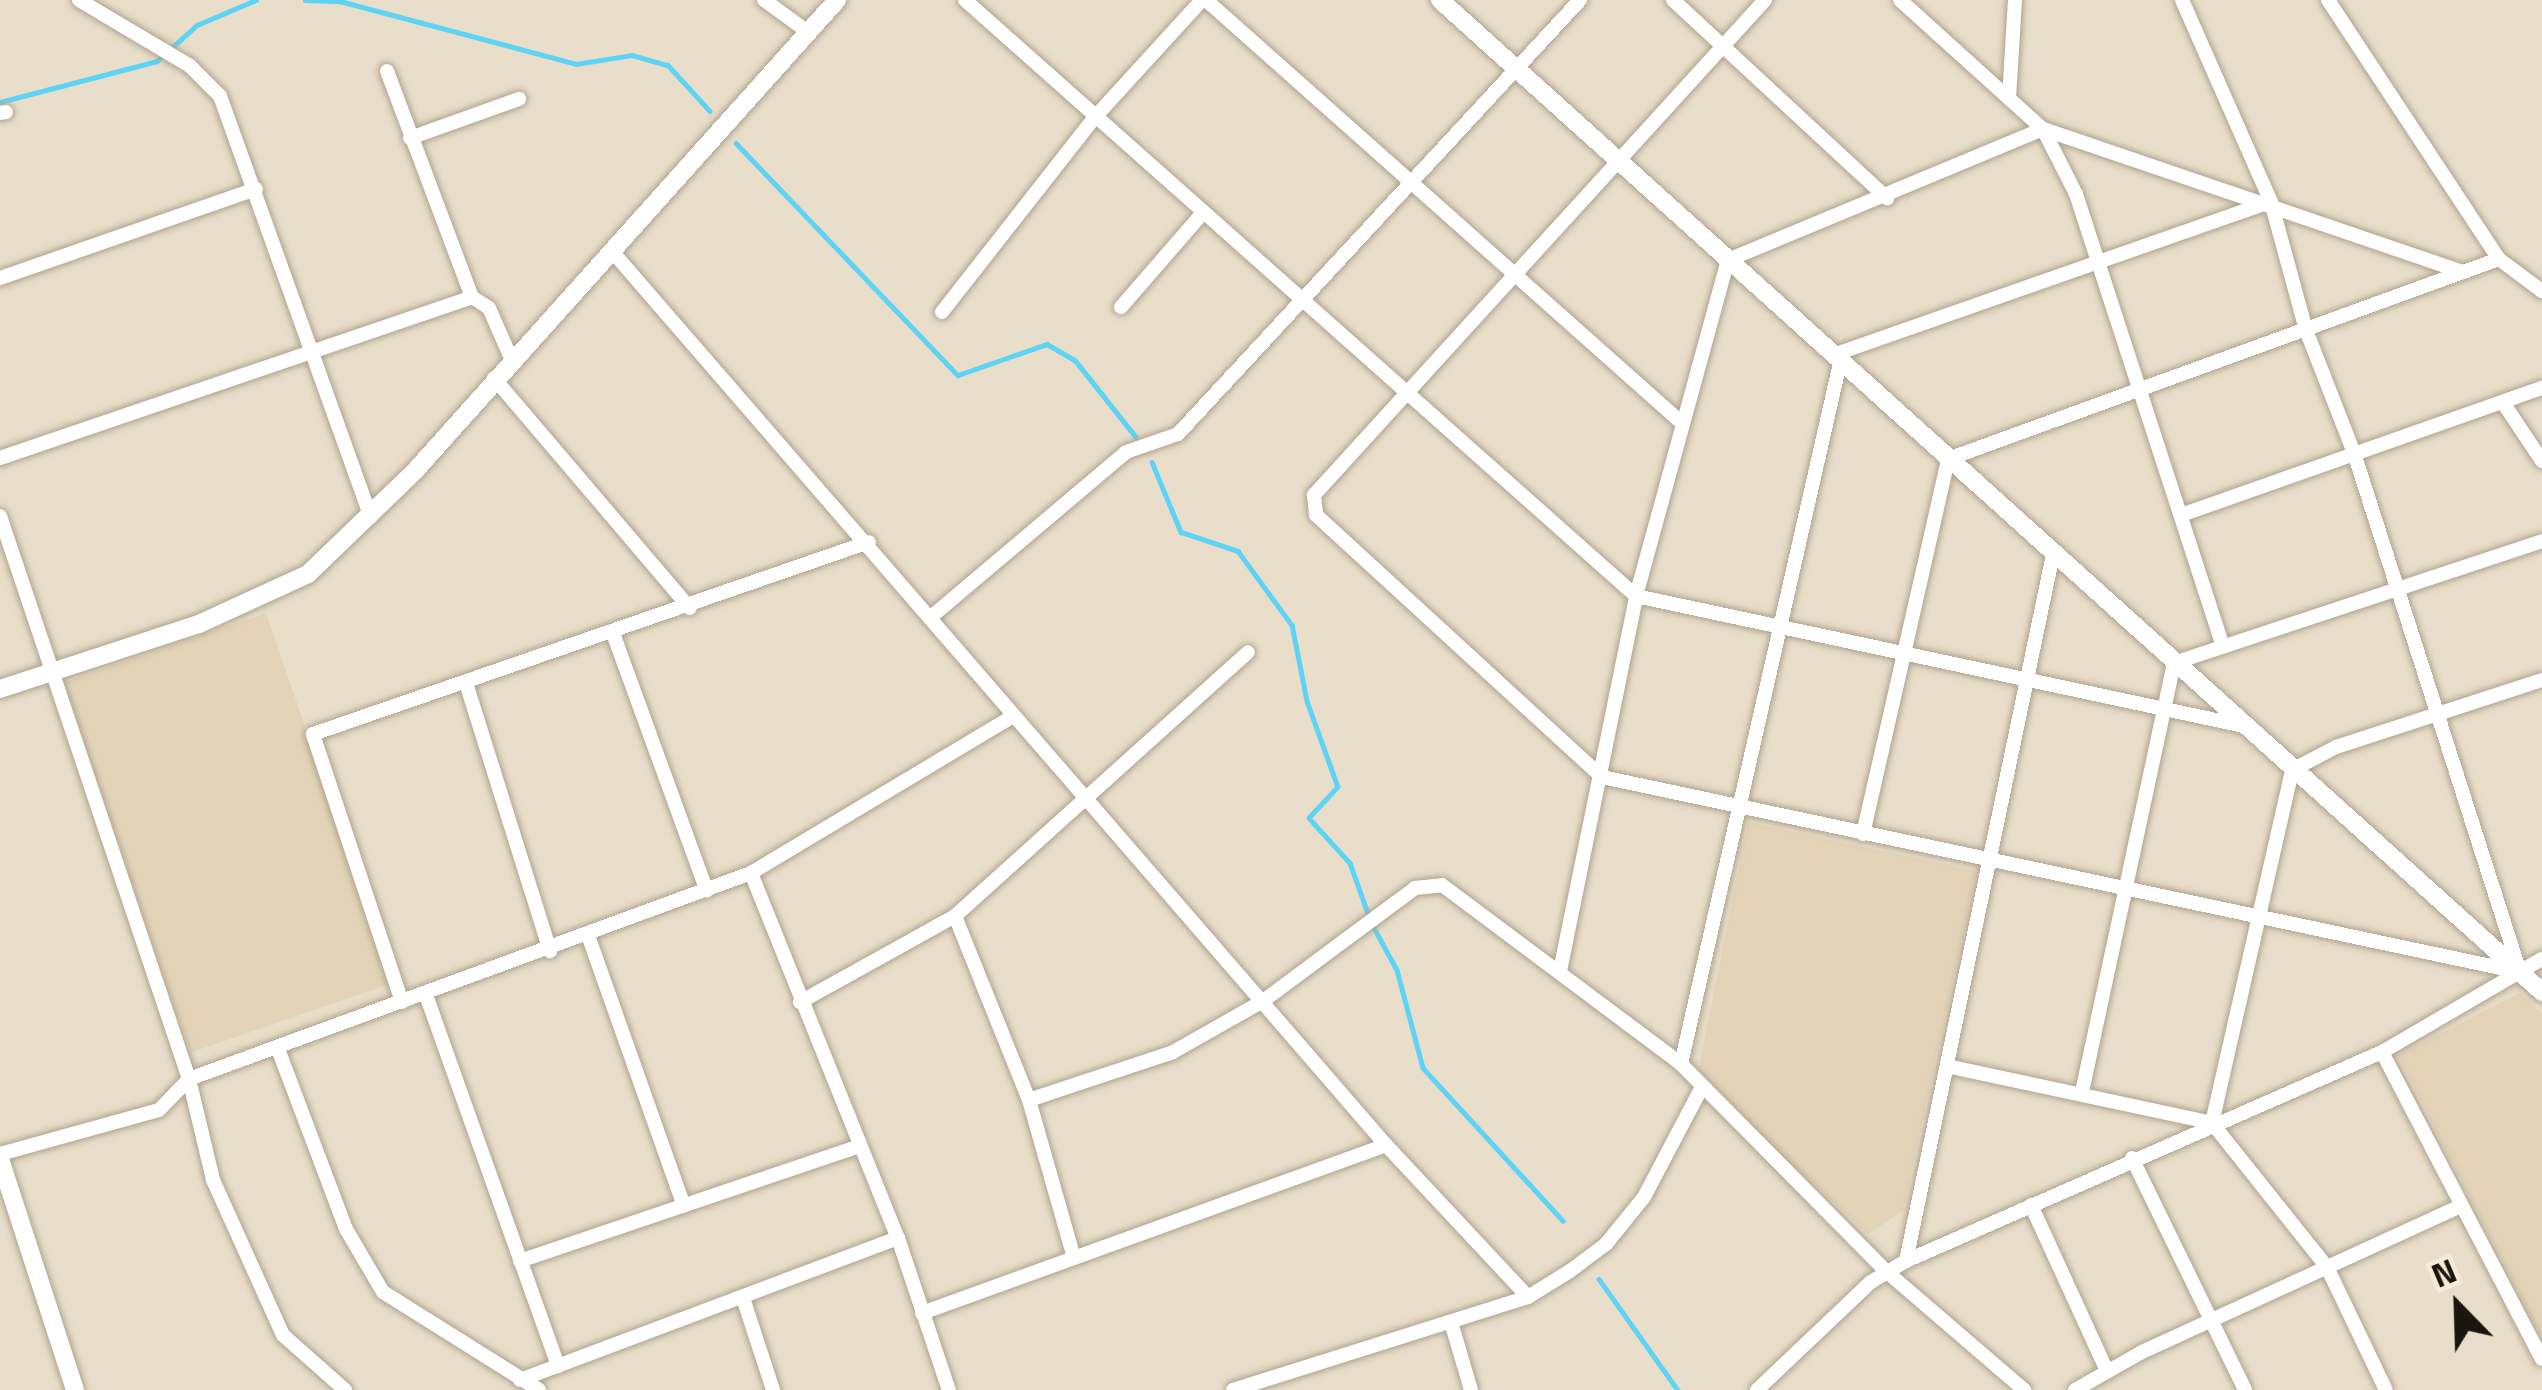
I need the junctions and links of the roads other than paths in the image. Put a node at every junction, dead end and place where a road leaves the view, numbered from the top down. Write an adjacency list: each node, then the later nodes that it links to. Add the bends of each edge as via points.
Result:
1 (79, 0): 25 (street, via 208,79)
2 (764, 0): 14 (street)
3 (836, 0): 14 (street)
4 (965, 0): 20 (street)
5 (1204, 0): 20 (street); 24 (street)
6 (1440, 0): 16 (street)
7 (1580, 0): 16 (street)
8 (1673, 0): 15 (street)
9 (1765, 0): 15 (street)
10 (1900, 0): 18 (street)
11 (2015, 0): 18 (street)
12 (2182, 0): 27 (street, via 2227,87)
13 (2328, 0): 30 (street)
14 (808, 32): 29 (street)
15 (1722, 50): 23 (street); 26 (street)
16 (1515, 68): 23 (street); 24 (street)
17 (387, 71): 22 (street)
18 (2009, 98): 21 (street)
19 (519, 99): 22 (street)
20 (1095, 117): 28 (street); 40 (street)
21 (2043, 130): 26 (street); 27 (street); 32 (street)
22 (410, 138): 37 (street)
23 (1617, 160): 31 (street); 34 (street)
24 (1412, 184): 34 (street); 38 (street)
25 (256, 189): 35 (street); 42 (street)
26 (1887, 198): 31 (street)
27 (2271, 202): 32 (street); 33 (street); 41 (street)
28 (1200, 216): 38 (street); 39 (street)
29 (611, 250): 43 (street); 59 (street)
30 (2499, 259): 33 (street); 36 (street)
31 (1728, 260): 44 (street); 50 (street)
32 (2099, 264): 44 (street); 47 (street)
33 (2462, 272): 41 (street)
34 (1515, 275): 48 (street); 50 (street)
35 (0, 278)
36 (2542, 291)
37 (472, 297): 42 (street); 43 (street, via 489,308)
38 (1302, 306): 48 (street); 64 (street, via 1178,434 1126,452)
39 (1121, 308)
40 (942, 312)
41 (2306, 331): 47 (street); 51 (street)
42 (309, 355): 52 (street); 57 (street)
43 (511, 358): 45 (street)
44 (1836, 359): 53 (street); 65 (street)
45 (494, 378): 57 (street); 63 (street)
46 (2542, 388): 49 (street)
47 (2141, 391): 53 (street); 55 (street)
48 (1403, 395): 62 (street); 82 (street, via 1314,495 1316,515)
49 (2504, 404): 51 (street); 54 (street)
50 (1682, 423): 62 (street)
51 (2356, 455): 55 (street); 61 (street)
52 (0, 458)
53 (1948, 459): 60 (street); 68 (street)
54 (2542, 461)
55 (2181, 515): 67 (street)
56 (0, 516): 71 (street)
57 (371, 517): 71 (street, via 278,591)
58 (2542, 541): 61 (street)
59 (869, 542): 63 (street); 64 (street)
60 (2053, 554): 70 (street); 72 (street)
61 (2399, 588): 67 (street); 78 (street)
62 (1636, 596): 65 (street); 82 (street)
63 (690, 608): 66 (street)
64 (931, 617): 79 (street)
65 (1781, 621): 68 (street); 84 (street)
66 (614, 636): 74 (street); 88 (street)
67 (2222, 644): 70 (street)
68 (1899, 648): 72 (street); 85 (street)
69 (1248, 652): 83 (street)
70 (2174, 663): 77 (street); 80 (street)
71 (53, 671): 75 (street); 106 (street)
72 (2030, 677): 77 (street); 86 (street)
73 (2535, 682): 76 (street); 78 (street)
74 (466, 686): 93 (street); 100 (street, via 313,734)
75 (0, 689)
76 (2542, 701)
77 (2164, 708): 80 (street); 89 (street)
78 (2441, 714): 81 (street, via 2336,747); 96 (street)
79 (1012, 717): 83 (street); 87 (street)
80 (2244, 726): 81 (street)
81 (2292, 770): 91 (street); 96 (street)
82 (1602, 777): 84 (street); 95 (street)
83 (1087, 797): 90 (street); 99 (street)
84 (1739, 807): 85 (street); 104 (street)
85 (1863, 834): 86 (street)
86 (1990, 862): 89 (street); 105 (street)
87 (751, 873): 88 (street); 101 (street)
88 (707, 891): 92 (street)
89 (2127, 892): 91 (street); 108 (street)
90 (956, 916): 101 (street); 109 (street)
91 (2255, 921): 96 (street); 110 (street)
92 (589, 938): 93 (street); 116 (street)
93 (550, 951): 98 (street)
94 (2542, 959): 96 (street)
95 (1561, 970): 99 (street, via 1442,885 1414,888); 104 (street)
96 (2520, 972): 97 (street); 103 (street)
97 (2542, 992)
98 (426, 995): 100 (street); 120 (street)
99 (1263, 1001): 109 (street, via 1144,1067); 111 (street)
100 (402, 1002): 102 (street)
101 (800, 1002): 112 (street)
102 (278, 1049): 106 (street); 132 (street, via 346,1229 383,1292)
103 (2382, 1052): 110 (street); 117 (street)
104 (1682, 1064): 107 (street)
105 (1947, 1066): 108 (street); 121 (street)
106 (189, 1079): 113 (street, via 159,1110); 134 (street, via 214,1180 283,1335)
107 (1702, 1087): 123 (street); 124 (street, via 1644,1197 1606,1244)
108 (2082, 1092): 110 (street)
109 (1029, 1100): 119 (street)
110 (2212, 1123): 114 (street); 122 (street)
111 (1386, 1145): 119 (street); 124 (street)
112 (860, 1146): 116 (street); 118 (street)
113 (0, 1157): 133 (street)
114 (2132, 1157): 115 (street); 127 (street)
115 (2031, 1205): 121 (street); 131 (street)
116 (684, 1206): 120 (street)
117 (2461, 1206): 122 (street); 129 (street)
118 (898, 1238): 125 (street); 126 (street)
119 (1074, 1258): 126 (street)
120 (520, 1261): 130 (street)
121 (1906, 1261): 123 (street)
122 (2327, 1267): 127 (street); 144 (street)
123 (1887, 1272): 140 (street); 141 (street)
124 (1528, 1297): 128 (street)
125 (743, 1298): 130 (street); 136 (street)
126 (922, 1312): 137 (street)
127 (2212, 1319): 131 (street); 143 (street)
128 (1451, 1322): 138 (street); 139 (street)
129 (2542, 1360)
130 (558, 1366): 132 (street)
131 (2107, 1371): 142 (street)
132 (520, 1380): 135 (street)
133 (74, 1390)
134 (345, 1390)
135 (539, 1390)
136 (773, 1390)
137 (949, 1390)
138 (1233, 1390)
139 (1471, 1390)
140 (1757, 1390)
141 (2024, 1390)
142 (2075, 1390)
143 (2245, 1390)
144 (2386, 1390)

